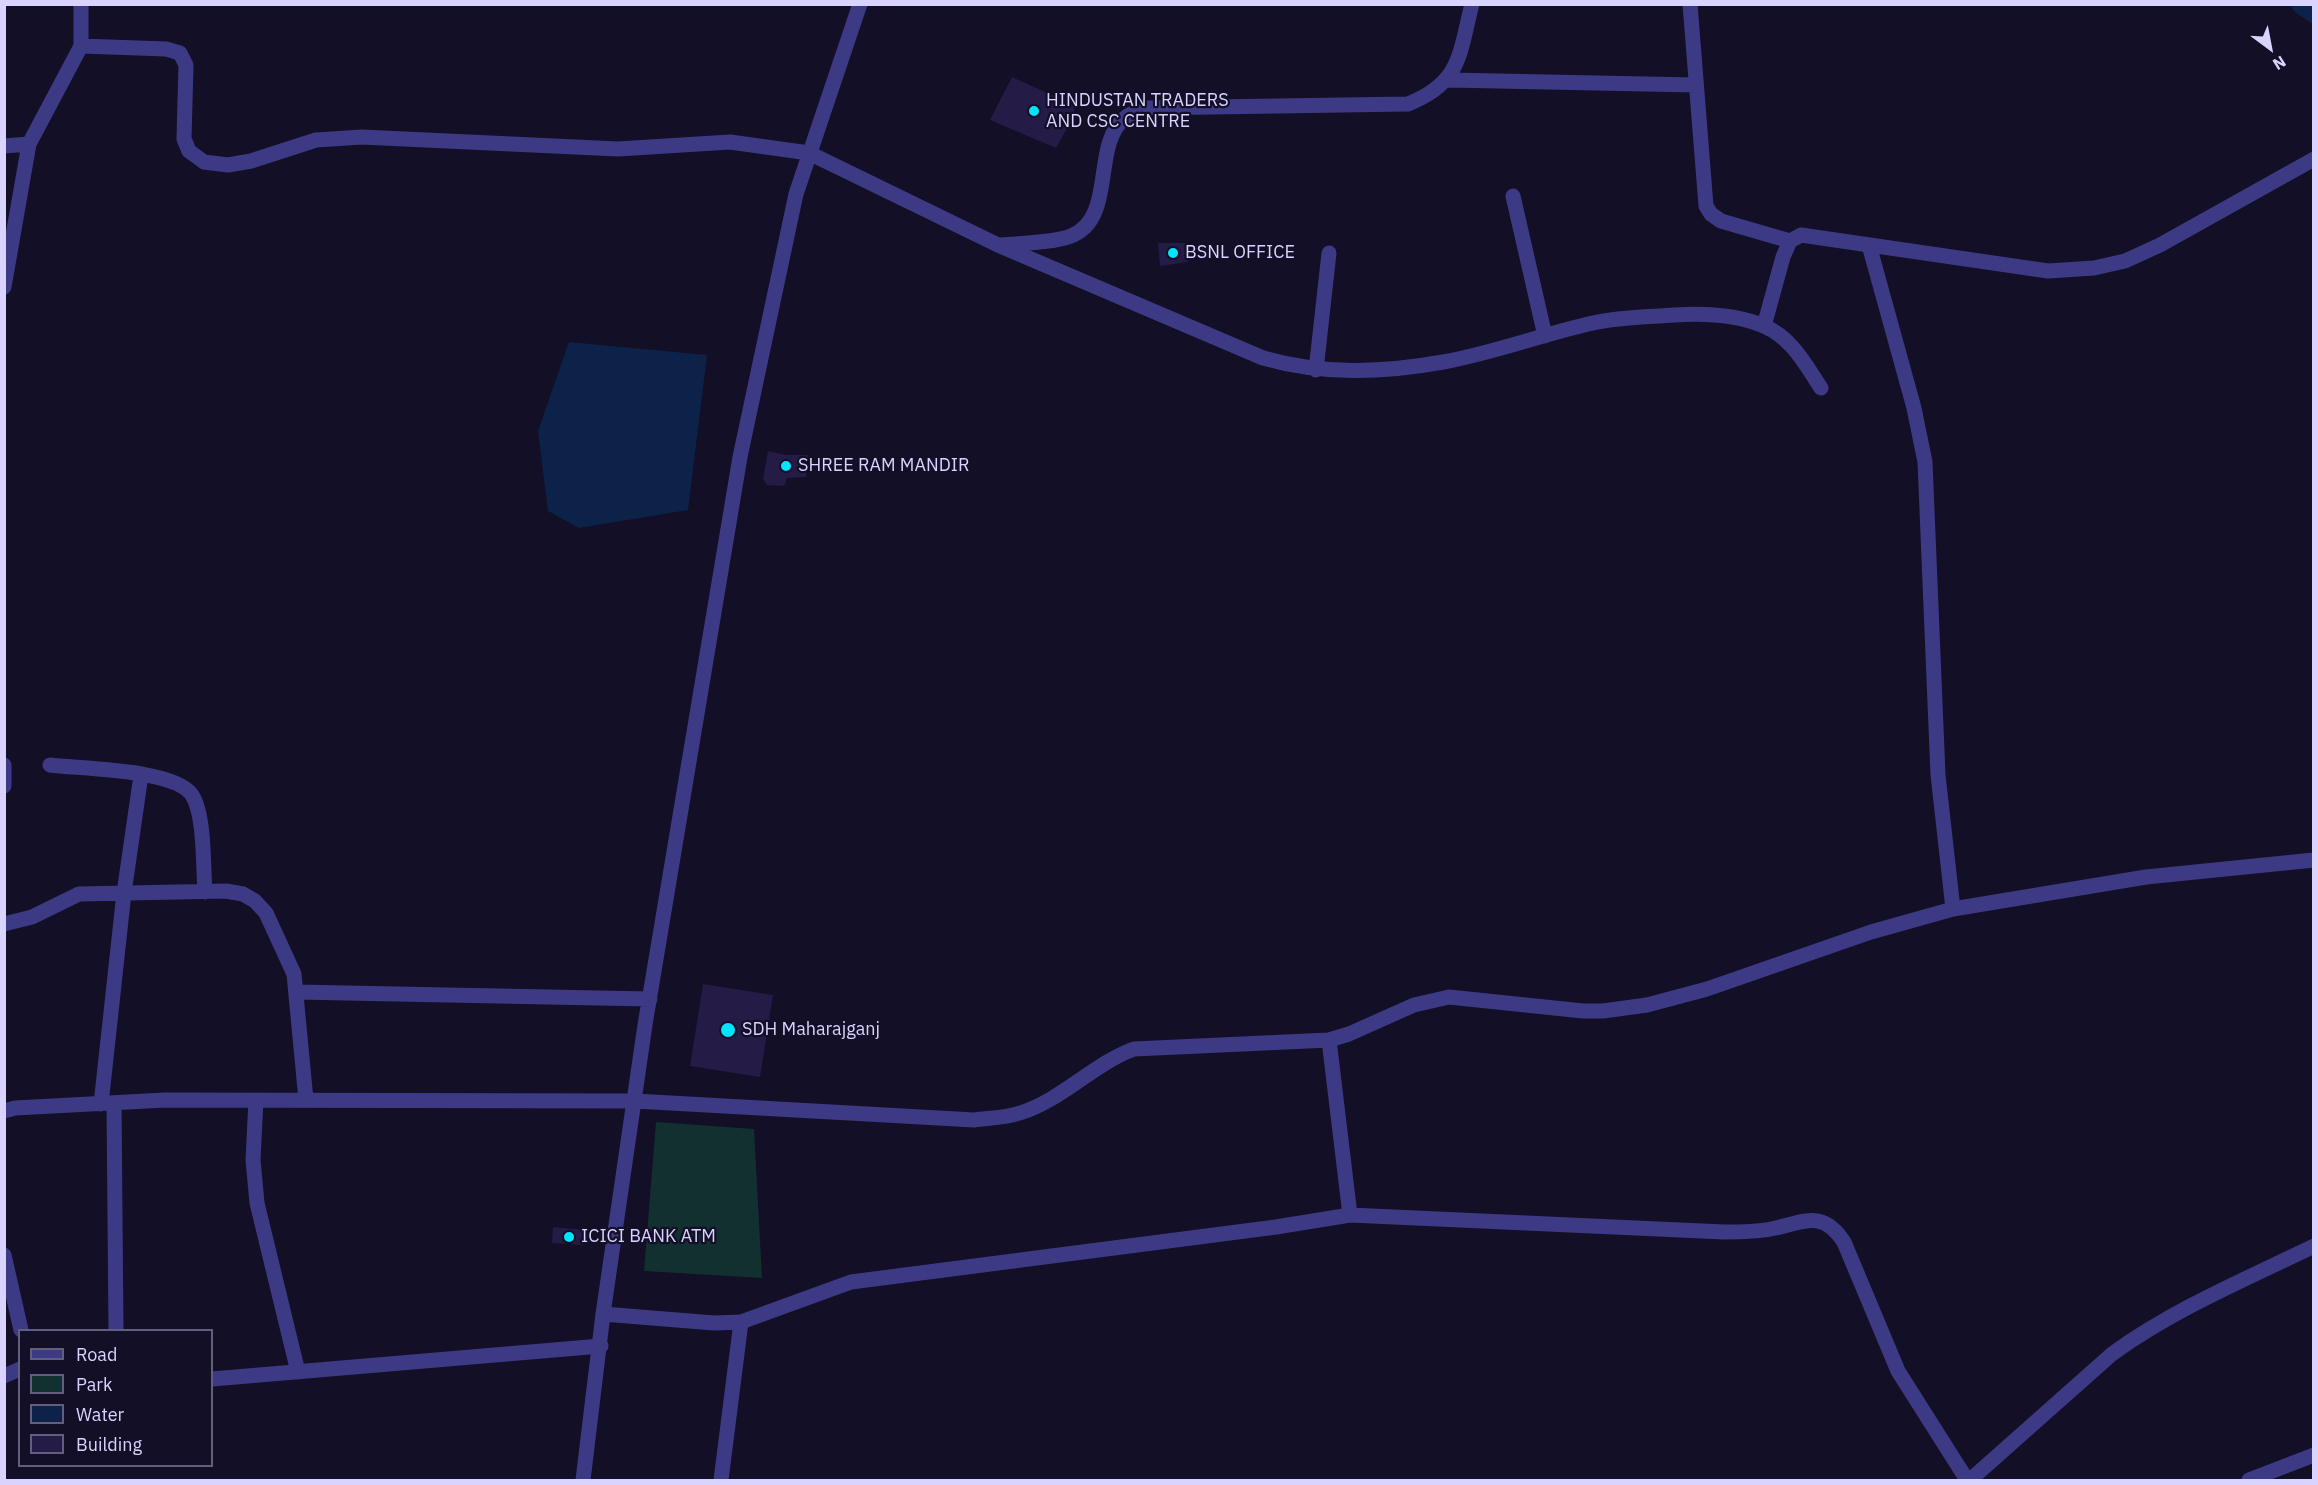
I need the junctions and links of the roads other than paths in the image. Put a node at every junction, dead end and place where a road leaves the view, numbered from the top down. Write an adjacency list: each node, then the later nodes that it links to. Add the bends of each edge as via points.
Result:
1 (81, 4): 5 (street)
2 (860, 4): 10 (street)
3 (1472, 4): 6 (street, via 1457,62)
4 (1689, 4): 7 (street)
5 (81, 46): 8 (street); 10 (street, via 166,49 180,54 186,65 184,139 189,151 204,162 228,165 316,140 362,137 618,149 730,142)
6 (1448, 80): 7 (street); 15 (street, via 1430,95 1408,104 1146,108 1124,118 1112,137 1095,211 1085,228 1069,237)
7 (1696, 85): 13 (street, via 1704,194 1711,214 1721,221)
8 (29, 144): 9 (street); 17 (street)
9 (4, 146)
10 (809, 153): 15 (street); 32 (street, via 794,205 740,457)
11 (2313, 159): 14 (street, via 2160,245 2125,261 2094,268 2048,271)
12 (1513, 196): 19 (street)
13 (1790, 241): 14 (street, via 1801,235); 18 (street)
14 (1869, 244): 29 (street, via 1925,462 1938,775)
15 (998, 245): 20 (street, via 1263,358)
16 (1329, 253): 20 (street)
17 (4, 287)
18 (1764, 326): 19 (street, via 1741,318 1703,313 1633,316); 21 (street, via 1795,349)
19 (1545, 336): 20 (street, via 1444,362 1372,371)
20 (1316, 370)
21 (1821, 388)
22 (4, 765): 25 (street)
23 (50, 765): 24 (street)
24 (141, 775): 27 (street, via 171,780 192,795 198,810); 28 (street)
25 (4, 786)
26 (2313, 860): 29 (street, via 2146,877)
27 (205, 892): 28 (street); 31 (street, via 243,894 266,913 289,962)
28 (124, 893): 30 (street, via 78,894 32,917); 37 (street)
29 (1953, 909): 33 (street, via 1647,1005 1583,1011 1449,997 1414,1005)
30 (4, 924)
31 (296, 992): 32 (street); 35 (street)
32 (650, 999): 36 (street)
33 (1329, 1040): 36 (street, via 1134,1049 1112,1057 1021,1113 974,1120); 39 (street)
34 (256, 1100): 35 (street); 37 (street); 48 (street, via 253,1160 257,1203)
35 (306, 1100): 36 (street)
36 (635, 1101): 42 (street)
37 (107, 1103): 38 (street); 45 (street)
38 (4, 1111)
39 (1350, 1215): 43 (street, via 851,1282); 54 (street, via 1724,1232 1756,1231 1819,1220 1835,1227 1844,1242 1898,1371)
40 (2313, 1246): 54 (street, via 2131,1340)
41 (4, 1255): 44 (street)
42 (603, 1314): 43 (street); 46 (street)
43 (741, 1322): 53 (street)
44 (21, 1329)
45 (116, 1329)
46 (600, 1346): 48 (street); 52 (street)
47 (18, 1370): 49 (street)
48 (298, 1372): 50 (street)
49 (4, 1376)
50 (213, 1379)
51 (2313, 1455): 55 (street)
52 (583, 1480)
53 (721, 1480)
54 (1968, 1480)
55 (2249, 1480)

